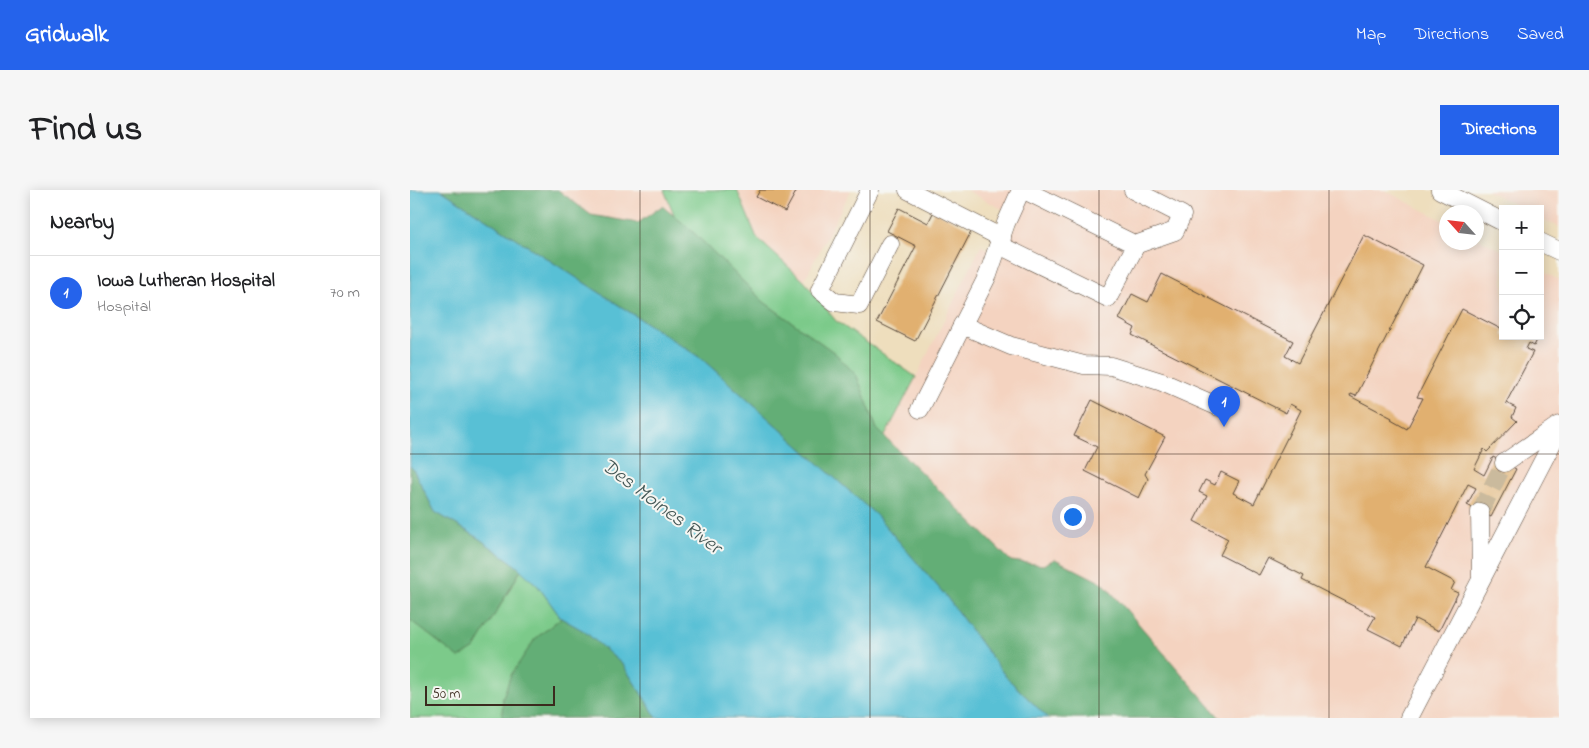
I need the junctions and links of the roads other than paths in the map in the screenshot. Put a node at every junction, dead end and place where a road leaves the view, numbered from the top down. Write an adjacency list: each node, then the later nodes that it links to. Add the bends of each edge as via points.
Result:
1 (870, 190): 8 (street, via 820,290 835,302 859,305)
2 (908, 190): 7 (street)
3 (1023, 190): 7 (street); 10 (street)
4 (1133, 190): 10 (street, via 1182,215 1175,231)
5 (1440, 190): 6 (street)
6 (1499, 220)
7 (1000, 241): 10 (street, via 1108,298); 12 (street, via 988,275)
8 (890, 244)
9 (1544, 244): 11 (street)
10 (1135, 245)
11 (1559, 252)
12 (962, 325): 13 (street, via 1011,346 1084,365 1111,366 1162,382); 14 (street)
13 (1219, 407)
14 (920, 409)
15 (1559, 425): 17 (street)
16 (1559, 430): 19 (street)
17 (1504, 463)
18 (1480, 512): 19 (street)
19 (1481, 578): 20 (street)
20 (1409, 718)

